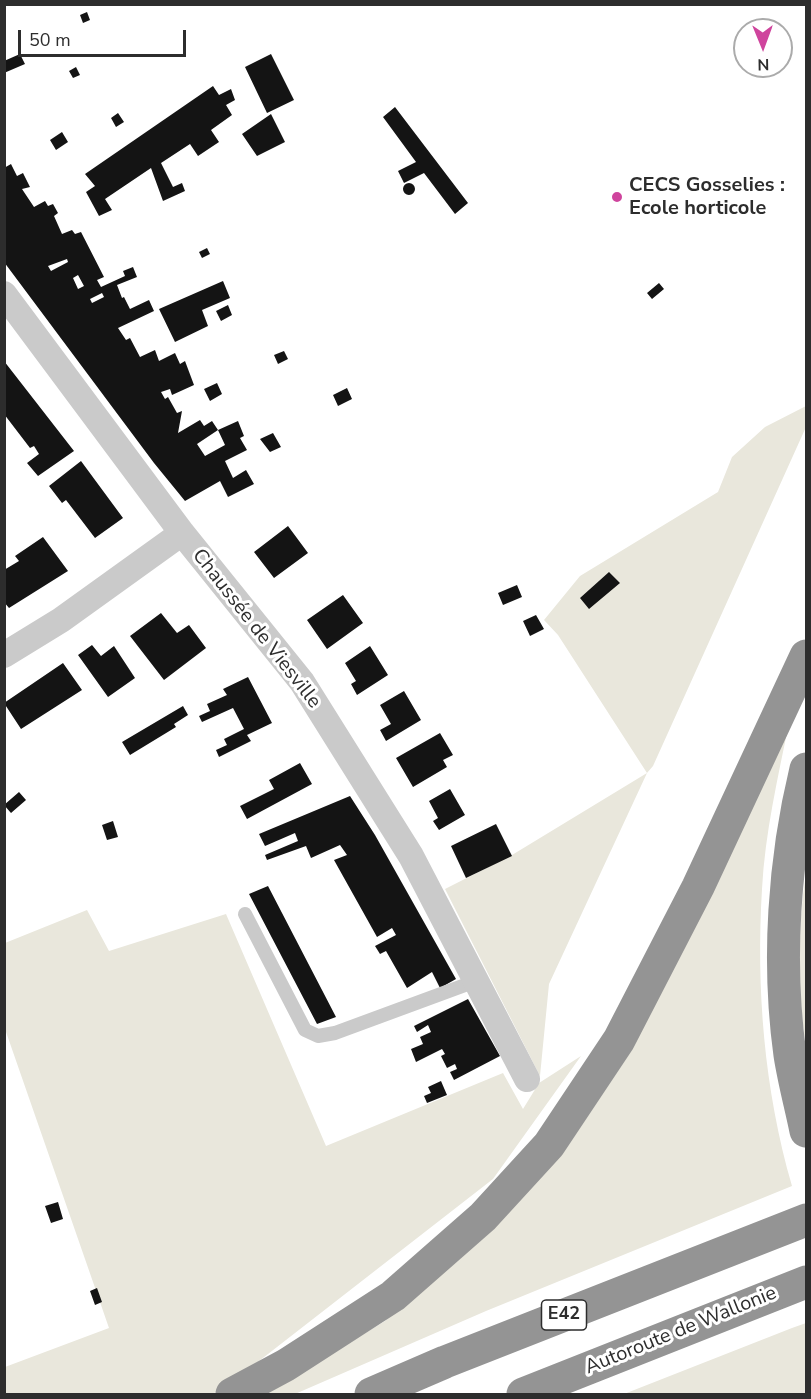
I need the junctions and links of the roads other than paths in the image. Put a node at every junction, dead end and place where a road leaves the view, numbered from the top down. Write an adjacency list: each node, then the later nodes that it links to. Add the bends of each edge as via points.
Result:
1 (4, 294): 2 (street, Chaussée de Viesville)
2 (182, 533): 3 (street, via 61,620); 7 (street, Chaussée de Viesville, via 302,682 411,856)
3 (4, 655)
4 (807, 656): 12 (highway, via 698,887 619,1040 549,1145 483,1217 393,1296)
5 (807, 769): 9 (highway, via 795,813 786,904 785,980 790,1055)
6 (245, 914): 7 (lane, via 306,1030 318,1036)
7 (476, 981): 8 (street, Chaussée de Viesville)
8 (527, 1079)
9 (807, 1131)
10 (807, 1220): 13 (highway, E42)
11 (793, 1287): 14 (highway, Autoroute de Wallonie)
12 (232, 1395)
13 (371, 1395)
14 (522, 1395)

